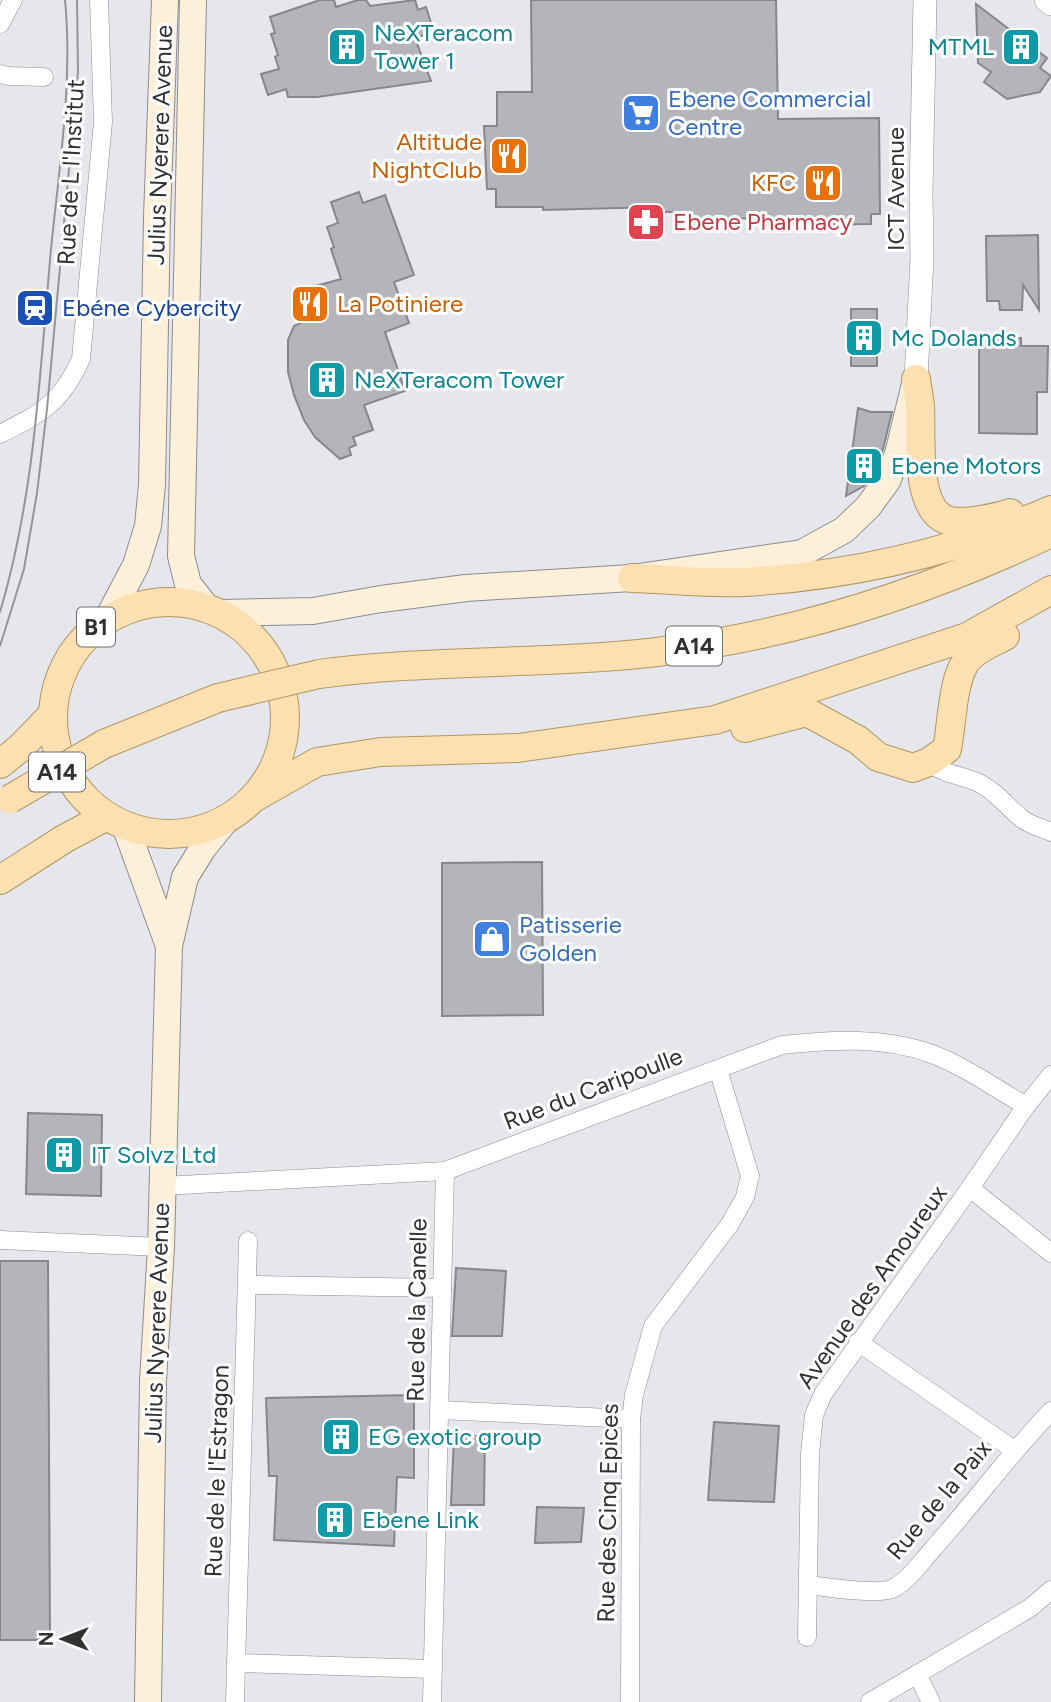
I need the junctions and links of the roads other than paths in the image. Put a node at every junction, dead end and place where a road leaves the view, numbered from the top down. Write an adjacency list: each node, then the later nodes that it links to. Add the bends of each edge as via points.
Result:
1 (13, 0): 8 (street)
2 (99, 0): 12 (street, Rue de L l'Institut, via 103,122 81,359 47,409)
3 (165, 0): 20 (main road, Julius Nyerere Avenue / B1, via 152,485 148,526 136,565)
4 (193, 0): 18 (main road, Julius Nyerere Avenue / B1, via 181,556 188,584)
5 (925, 0): 11 (street, ICT Avenue)
6 (1046, 0): 7 (street)
7 (1051, 4)
8 (0, 24)
9 (0, 74): 10 (street)
10 (44, 77)
11 (916, 379): 13 (main road, via 922,475 933,509 951,521 992,518); 16 (main road, via 887,481 869,507 844,530 802,553)
12 (0, 434)
13 (1051, 498)
14 (1051, 510): 16 (main road, via 942,550 804,576 742,582)
15 (1051, 533): 26 (main road, A14, bridge, via 885,601 739,638 657,652 373,667 319,674 218,698 104,744)
16 (632, 578): 18 (main road, via 466,588 313,611)
17 (1051, 590): 22 (main road, via 967,637 715,720)
18 (213, 610): 20 (main road, Julius Nyerere Avenue / B1, via 173,601 139,605); 25 (main road, Julius Nyerere Avenue / B1, via 250,634 271,662 284,695 285,731 276,766)
19 (1051, 611): 23 (main road, via 965,662 947,749)
20 (108, 618): 21 (main road, Julius Nyerere Avenue / B1, via 73,651 54,694)
21 (52, 715): 24 (main road); 28 (main road, Julius Nyerere Avenue / B1, via 58,755 76,790)
22 (518, 748): 23 (main road, via 566,756 729,732 807,712 858,740 878,757 913,768); 25 (main road, via 381,752 317,762)
23 (929, 762): 29 (street, via 940,772 981,784 1022,820)
24 (0, 764)
25 (257, 796): 27 (main road, Julius Nyerere Avenue / B1)
26 (5, 804)
27 (225, 821): 28 (main road, Julius Nyerere Avenue / B1, via 193,833 159,835); 31 (main road, Julius Nyerere Avenue / B1, via 185,877)
28 (116, 822): 30 (main road, via 64,839); 31 (main road, Julius Nyerere Avenue / B1)
29 (1051, 831)
30 (0, 880)
31 (169, 946): 36 (main road, Julius Nyerere Avenue / B1)
32 (718, 1069): 34 (street, Rue du Caripoulle, via 782,1045 828,1041 892,1044 931,1053); 35 (street, Rue du Caripoulle); 47 (street, Rue des Cinq Epices, via 750,1176 745,1197 653,1326)
33 (1051, 1075): 34 (street, Avenue des Amoureux)
34 (1026, 1106): 37 (street, Avenue des Amoureux)
35 (445, 1171): 36 (street, Rue du Caripoulle); 43 (street, Rue de la Canelle)
36 (162, 1186): 40 (main road, Julius Nyerere Avenue / B1)
37 (970, 1188): 41 (street); 44 (street, Avenue des Amoureux)
38 (0, 1240): 40 (street)
39 (248, 1241): 42 (street, Rue de le I'Estragon)
40 (161, 1247): 51 (main road, Julius Nyerere Avenue / B1, via 153,1381)
41 (1051, 1253)
42 (247, 1285): 43 (street); 53 (street, Rue de le I'Estragon)
43 (442, 1288): 45 (street, Rue de la Canelle)
44 (858, 1342): 48 (street); 49 (street, Avenue des Amoureux, via 814,1415)
45 (439, 1410): 47 (street); 54 (street, Rue de la Canelle)
46 (1051, 1411): 48 (street, Rue de la Paix)
47 (631, 1419): 61 (street, Rue des Cinq Epices)
48 (1014, 1450): 49 (street, Rue de la Paix, via 907,1579 892,1589)
49 (809, 1585): 52 (street, Avenue des Amoureux)
50 (1051, 1590): 55 (street, via 1030,1608)
51 (149, 1622): 56 (main road, Julius Nyerere Avenue / B1, via 139,1658); 57 (main road, Julius Nyerere Avenue / B1); 58 (main road)
52 (807, 1637)
53 (236, 1663): 54 (street); 59 (street, Rue de le I'Estragon)
54 (433, 1668): 60 (street, Rue de la Canelle)
55 (917, 1674): 62 (street); 63 (street)
56 (139, 1702)
57 (148, 1702)
58 (163, 1702)
59 (235, 1702)
60 (432, 1702)
61 (630, 1702)
62 (870, 1702)
63 (931, 1702)

